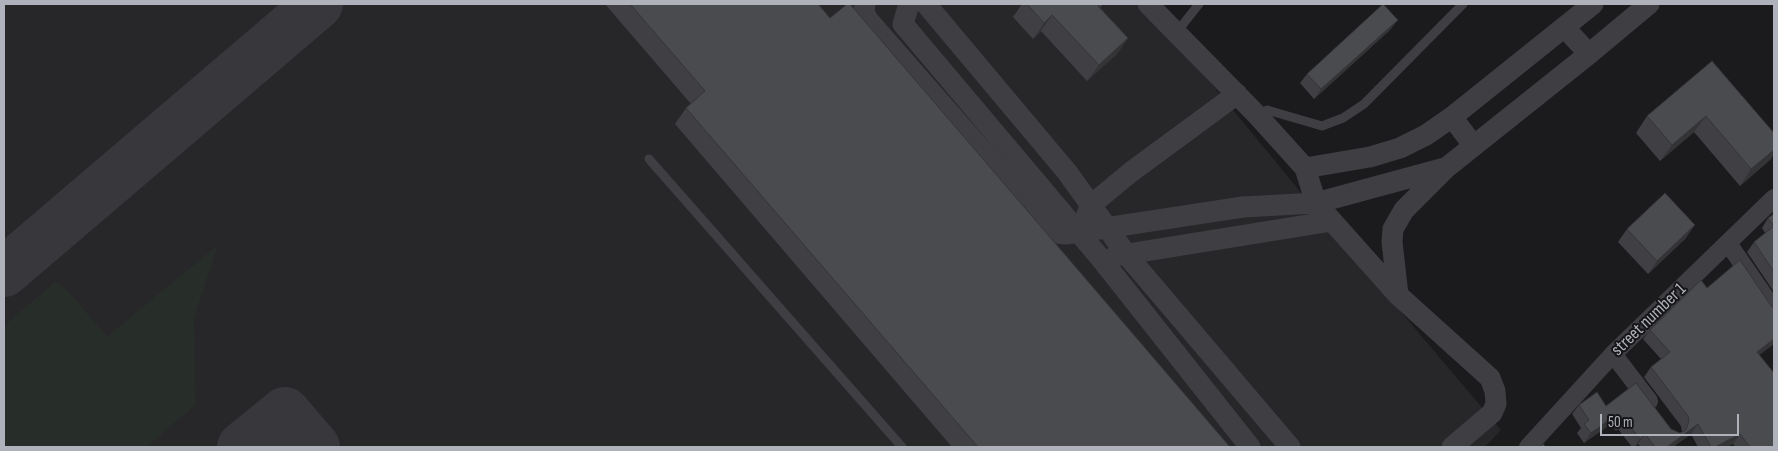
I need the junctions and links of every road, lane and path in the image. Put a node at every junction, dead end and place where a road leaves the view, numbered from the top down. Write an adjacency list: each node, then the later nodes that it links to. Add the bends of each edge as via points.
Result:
1 (865, 4): 20 (street, bridge, via 868,20 1056,232 1066,234 1243,207)
2 (909, 4): 30 (street, via 903,24 1102,260)
3 (926, 4): 21 (street, via 1068,172)
4 (1148, 4): 10 (street)
5 (1199, 4): 10 (lane)
6 (1463, 4): 13 (lane, via 1364,104 1343,118 1322,126 1267,110)
7 (1593, 4): 9 (street)
8 (1649, 4): 11 (street)
9 (1565, 28): 11 (street); 14 (street)
10 (1176, 33): 12 (street)
11 (1589, 54): 15 (street)
12 (1237, 94): 13 (street); 21 (street)
13 (1258, 116): 17 (street)
14 (1452, 117): 15 (street); 17 (street, via 1400,148 1370,157)
15 (1473, 145): 18 (street)
16 (649, 159): 29 (lane)
17 (1305, 168): 20 (street)
18 (1446, 168): 20 (street); 25 (street, via 1404,210 1393,229)
19 (1774, 198): 23 (street, street number 1)
20 (1316, 203): 22 (street)
21 (1091, 205): 24 (street, via 1087,214 1092,235 1099,246 1113,256)
22 (1332, 221): 24 (street); 25 (street)
23 (1728, 243): 26 (street); 27 (street, street number 1)
24 (1126, 254): 31 (street)
25 (1398, 295): 32 (street, via 1490,378 1495,391 1496,404 1492,413)
26 (1774, 310)
27 (1613, 354): 28 (street); 33 (street, street number 1)
28 (1661, 416)
29 (902, 447)
30 (1250, 447)
31 (1290, 447)
32 (1452, 447)
33 (1528, 447)

